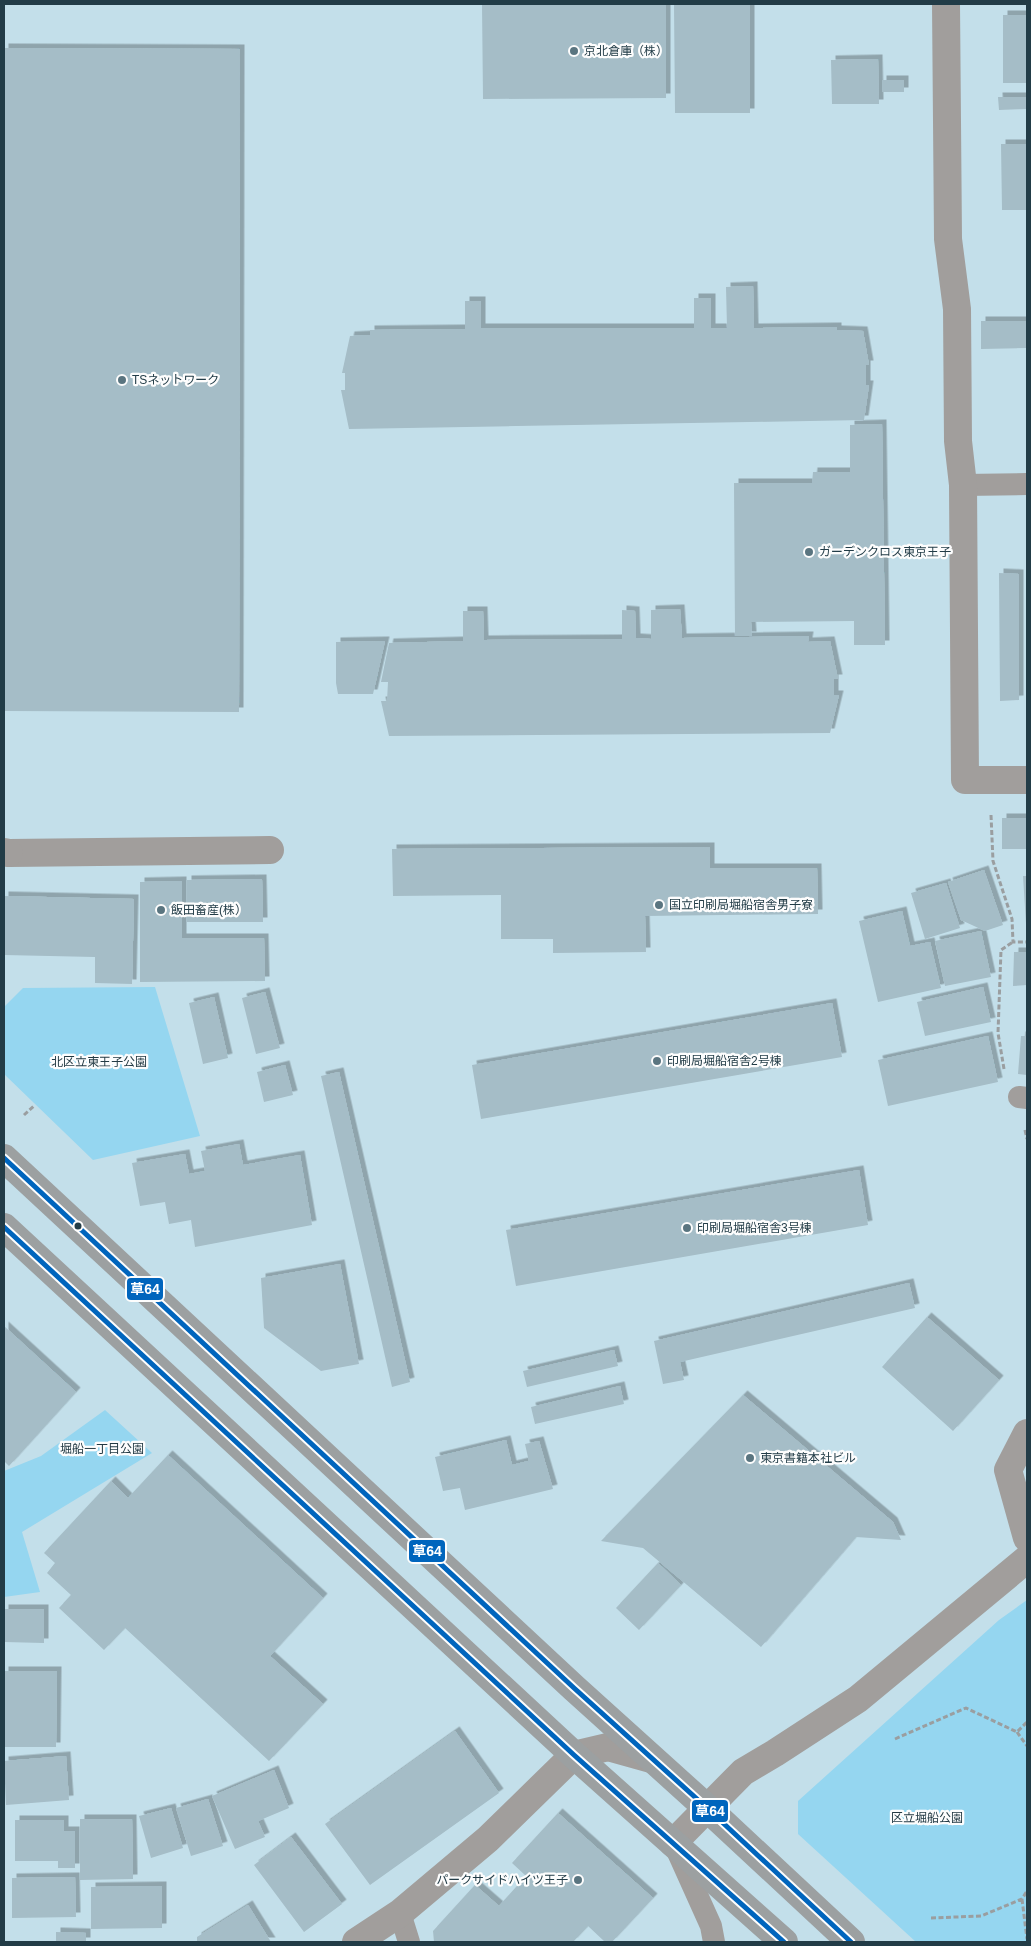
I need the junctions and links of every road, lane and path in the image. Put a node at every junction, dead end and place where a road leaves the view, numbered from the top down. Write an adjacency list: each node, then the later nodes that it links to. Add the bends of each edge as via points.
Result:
1 (946, 4): 3 (street, via 948,239 957,309 958,441)
2 (1027, 484): 3 (lane)
3 (963, 485): 4 (street, via 965,780)
4 (990, 780): 5 (street); 8 (path, via 993,861 1012,919)
5 (1027, 780)
6 (270, 850): 7 (street)
7 (6, 853)
8 (1012, 942): 9 (path); 10 (path, via 1001,950 998,1033 1008,1091)
9 (1027, 942)
10 (1023, 1098)
11 (35, 1105): 12 (path)
12 (24, 1115)
13 (4, 1158): 23 (main road)
14 (4, 1227): 22 (main road)
15 (1027, 1433): 16 (street, via 1008,1470)
16 (1027, 1538)
17 (1027, 1559): 24 (street, via 858,1699 743,1772)
18 (1027, 1722): 19 (path)
19 (1017, 1732): 20 (path, via 966,1708); 21 (path)
20 (895, 1739)
21 (1027, 1746)
22 (574, 1755): 23 (street, via 608,1746); 25 (main road); 28 (street, via 488,1839)
23 (651, 1759): 24 (main road)
24 (706, 1808): 25 (street); 35 (main road)
25 (673, 1842): 33 (lane, via 711,1926); 34 (main road)
26 (1027, 1891): 27 (path)
27 (1022, 1899): 29 (path, via 982,1916); 30 (path)
28 (400, 1913): 31 (street); 32 (lane)
29 (931, 1918)
30 (1027, 1939)
31 (356, 1942)
32 (409, 1942)
33 (714, 1942)
34 (784, 1942)
35 (851, 1942)

